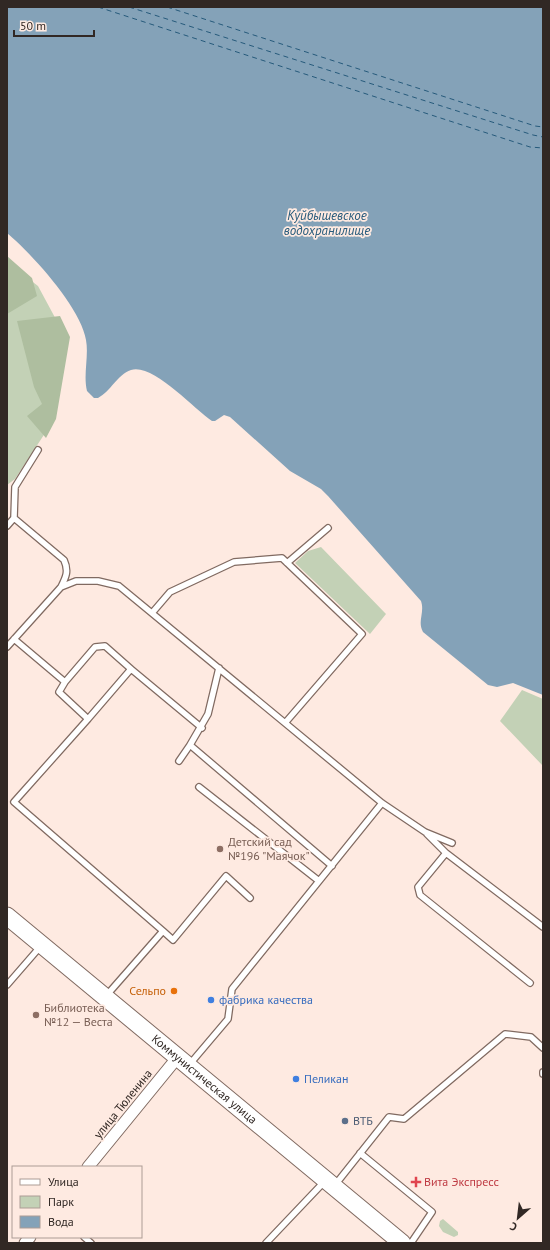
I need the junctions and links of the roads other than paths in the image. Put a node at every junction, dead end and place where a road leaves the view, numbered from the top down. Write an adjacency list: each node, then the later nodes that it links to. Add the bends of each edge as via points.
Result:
1 (38, 450): 2 (lane, via 15,487)
2 (14, 518): 3 (lane); 6 (lane, via 64,560 68,568)
3 (7, 526)
4 (328, 528): 5 (lane)
5 (287, 563): 7 (lane, via 282,558 234,562 170,592); 14 (lane, via 362,634)
6 (61, 587): 7 (lane, via 76,581 98,581 119,586); 8 (lane)
7 (152, 613): 10 (lane)
8 (14, 639): 9 (lane); 12 (lane)
9 (7, 647)
10 (219, 668): 14 (lane); 15 (lane)
11 (131, 669): 12 (lane, via 106,646 95,647); 13 (lane); 15 (lane)
12 (65, 682): 13 (lane, via 59,692)
13 (88, 719): 28 (lane, via 14,802)
14 (286, 723): 19 (lane)
15 (202, 728): 16 (lane)
16 (190, 745): 17 (lane); 23 (lane)
17 (179, 761)
18 (199, 787): 24 (lane)
19 (382, 803): 20 (lane); 23 (lane)
20 (425, 832): 21 (lane); 22 (lane)
21 (452, 843)
22 (446, 853): 27 (lane); 30 (lane, via 418,887 420,895)
23 (332, 866): 24 (lane)
24 (319, 881): 34 (lane, via 232,989 228,1019)
25 (250, 898): 28 (lane, via 226,876 173,940)
26 (7, 916): 29 (main road, Коммунистическая улица)
27 (543, 927)
28 (163, 931): 32 (lane)
29 (42, 945): 31 (lane); 32 (main road, Коммунистическая улица)
30 (530, 982)
31 (7, 985)
32 (105, 998): 34 (main road, Коммунистическая улица)
33 (543, 1048): 35 (lane, via 531,1037 505,1034 404,1119 389,1117)
34 (182, 1062): 36 (street, улица Тюленина); 37 (main road, Коммунистическая улица)
35 (360, 1154): 37 (lane); 40 (lane, via 432,1212)
36 (89, 1166)
37 (330, 1184): 38 (lane); 39 (main road, Коммунистическая улица)
38 (266, 1243)
39 (402, 1243)
40 (411, 1243)

